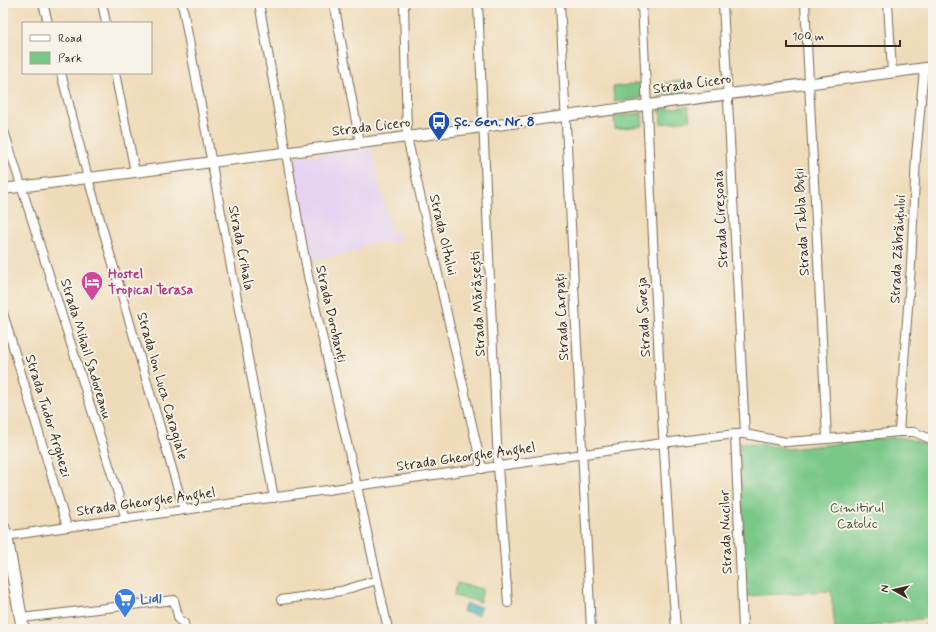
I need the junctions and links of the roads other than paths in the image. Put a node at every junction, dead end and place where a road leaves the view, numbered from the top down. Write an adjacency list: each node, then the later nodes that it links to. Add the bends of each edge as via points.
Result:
1 (43, 3): 13 (street)
2 (102, 3): 14 (street)
3 (182, 3): 28 (street, Strada Crihala)
4 (259, 3): 27 (street, Strada Dorobanți)
5 (334, 3): 26 (street)
6 (404, 3): 25 (street, Strada Oltului)
7 (478, 3): 23 (street, Strada Mărășești)
8 (560, 3): 22 (street, Strada Carpați)
9 (642, 3): 21 (street, Strada Soveja)
10 (723, 3): 20 (street, Strada Cireșoaia)
11 (804, 3): 19 (street, Strada Tabla Buții)
12 (888, 3): 16 (street)
13 (48, 22)
14 (106, 22)
15 (929, 67): 16 (street, Strada Cicero); 34 (street, Strada Zăbrăuțului, via 916,156)
16 (892, 72): 19 (street, Strada Cicero)
17 (61, 74): 30 (street, Strada Ion Luca Caragiale)
18 (116, 74): 29 (street)
19 (808, 83): 20 (street, Strada Cicero); 37 (street, Strada Tabla Buții)
20 (728, 94): 21 (street, Strada Cicero); 36 (street, Strada Cireșoaia)
21 (647, 104): 22 (street, Strada Cicero); 39 (street, Strada Soveja)
22 (566, 115): 23 (street, Strada Cicero); 40 (street, Strada Carpați)
23 (483, 126): 25 (street, Strada Cicero); 41 (street, Strada Mărășești)
24 (3, 128): 31 (street, Strada Mihail Sadoveanu)
25 (407, 137): 26 (street, Strada Cicero); 42 (street, Strada Oltului)
26 (360, 143): 27 (street, Strada Cicero)
27 (287, 152): 28 (street, Strada Cicero); 43 (street, Strada Dorobanți, via 308,276)
28 (211, 162): 29 (street, Strada Cicero); 44 (street, Strada Crihala)
29 (134, 172): 30 (street, Strada Cicero)
30 (88, 178): 31 (street, Strada Cicero); 45 (street, Strada Ion Luca Caragiale)
31 (21, 186): 32 (street, Strada Cicero); 46 (street, Strada Mihail Sadoveanu)
32 (3, 189)
33 (3, 313): 47 (street, Strada Tudor Arghezi)
34 (899, 432): 37 (street, Strada Gheorghe Anghel); 38 (street, Strada Gheorghe Anghel, via 914,432)
35 (735, 434): 36 (street, Strada Gheorghe Anghel); 39 (street, Strada Gheorghe Anghel); 58 (street, Strada Nucilor)
36 (745, 434): 37 (street, Strada Gheorghe Anghel, via 786,442)
37 (827, 439)
38 (933, 440)
39 (663, 443): 40 (street, Strada Gheorghe Anghel); 57 (street, Strada Soveja)
40 (582, 455): 41 (street, Strada Gheorghe Anghel); 56 (street, Strada Carpați)
41 (498, 466): 42 (street, Strada Gheorghe Anghel); 51 (street, Strada Mărășești)
42 (482, 469): 43 (street, Strada Gheorghe Anghel)
43 (357, 486): 44 (street, Strada Gheorghe Anghel); 49 (street, Strada Dorobanți)
44 (274, 498): 45 (street, Strada Gheorghe Anghel)
45 (184, 510): 46 (street, Strada Gheorghe Anghel)
46 (126, 519): 47 (street, Strada Gheorghe Anghel)
47 (67, 527): 48 (street, Strada Gheorghe Anghel)
48 (4, 533): 52 (main road)
49 (377, 580): 50 (street, via 341,591); 55 (street, Strada Dorobanți)
50 (281, 600)
51 (508, 603)
52 (22, 624): 54 (street, via 174,600 179,620 184,623)
53 (933, 628): 59 (main road)
54 (185, 629)
55 (388, 629)
56 (592, 629)
57 (676, 629)
58 (743, 629)
59 (930, 629)

